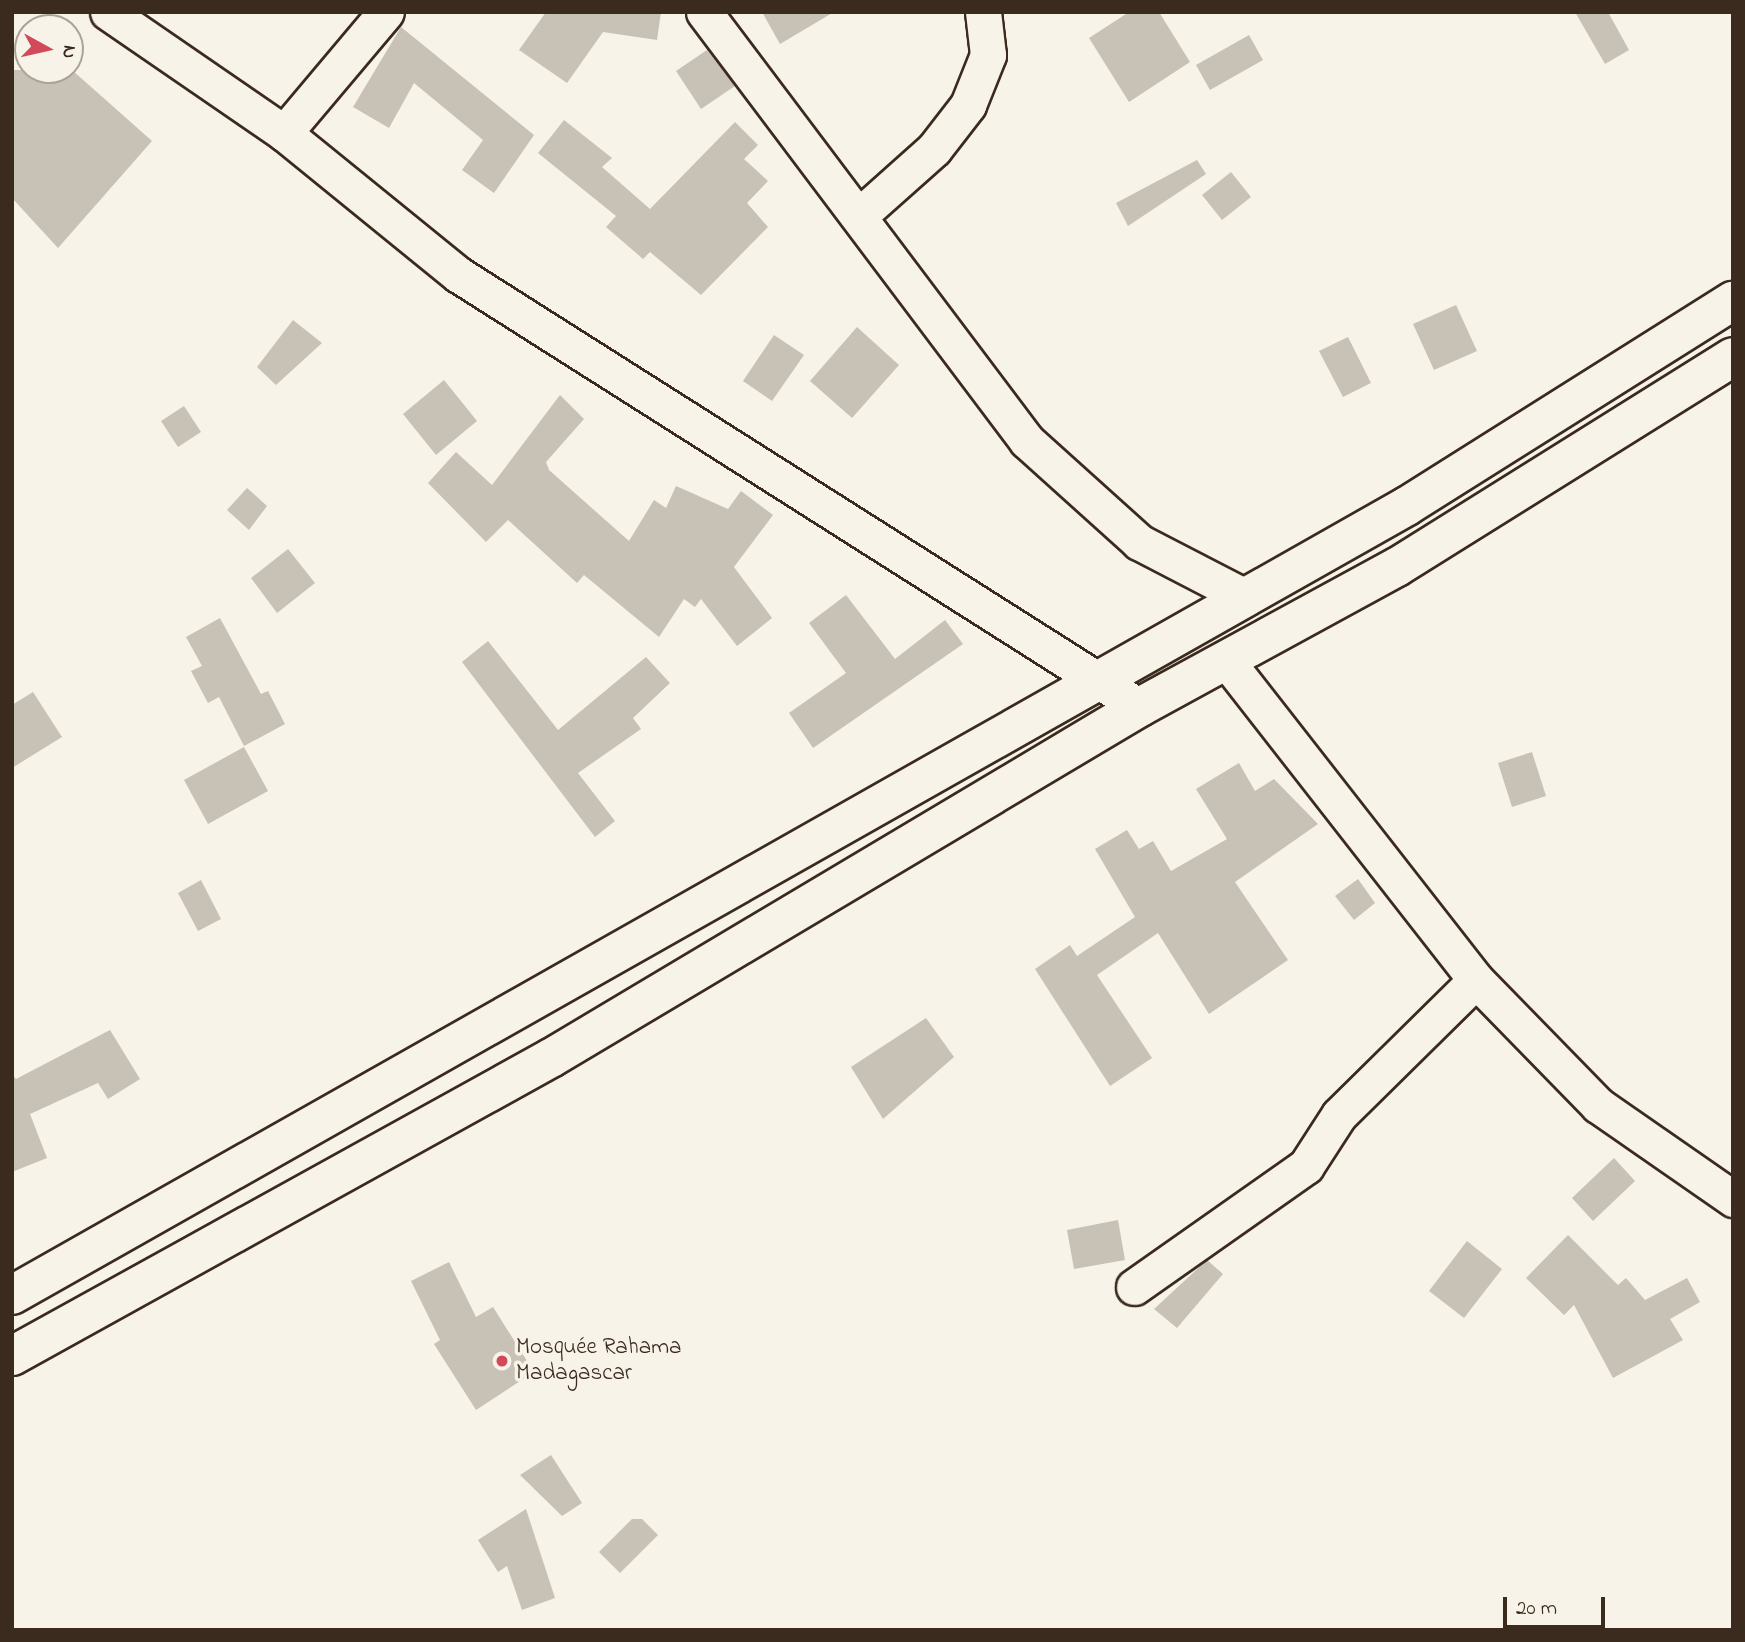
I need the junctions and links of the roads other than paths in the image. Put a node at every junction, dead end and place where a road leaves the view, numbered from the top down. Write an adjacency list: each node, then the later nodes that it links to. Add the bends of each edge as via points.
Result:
1 (108, 12): 5 (street)
2 (386, 12): 5 (street)
3 (704, 12): 6 (street)
4 (983, 12): 6 (street, via 988,55 968,105 934,149)
5 (284, 133): 11 (street, via 459,275)
6 (860, 215): 9 (street, via 1027,441 1139,542)
7 (1733, 301): 9 (main road, via 1406,506)
8 (1733, 357): 10 (main road, via 1398,566)
9 (1243, 596): 11 (main road)
10 (1226, 660): 12 (main road); 13 (street)
11 (1095, 678): 12 (street); 16 (main road)
12 (1140, 707): 17 (main road, via 551,1058)
13 (1476, 980): 14 (street, via 1598,1105); 15 (street, via 1339,1115 1306,1166)
14 (1733, 1199)
15 (1134, 1287)
16 (12, 1295)
17 (12, 1356)

